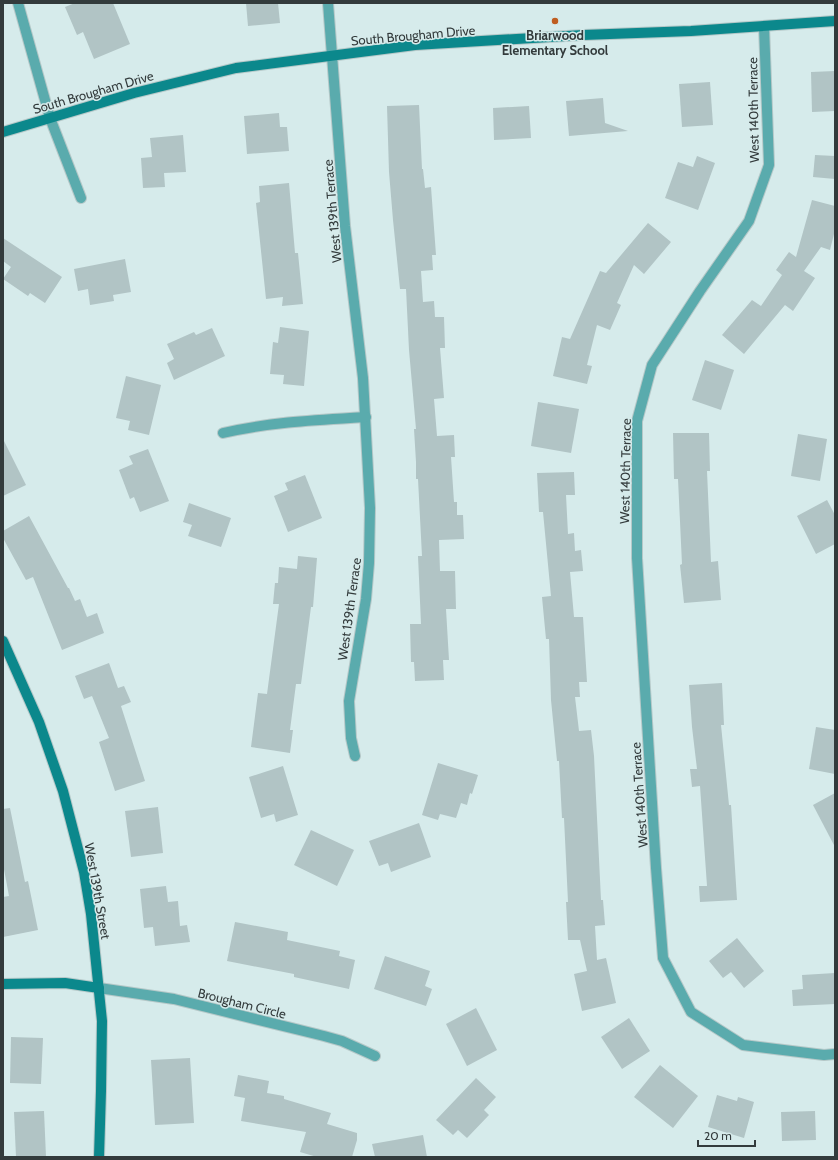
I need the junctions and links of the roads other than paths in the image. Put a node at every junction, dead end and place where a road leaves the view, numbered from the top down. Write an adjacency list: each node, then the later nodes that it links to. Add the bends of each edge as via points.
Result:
1 (18, 3): 6 (street)
2 (328, 3): 5 (street, West 139th Terrace)
3 (835, 21): 4 (street, South Brougham Drive)
4 (764, 26): 5 (street, South Brougham Drive, via 415,45); 15 (street, West 140th Terrace, via 769,165 749,221 652,365 637,421 637,558 659,902 663,958 691,1012 743,1045 824,1055)
5 (333, 56): 6 (street, South Brougham Drive, via 236,68 134,93); 9 (street, West 139th Terrace, via 344,226)
6 (50, 118): 7 (street, South Brougham Drive); 8 (street)
7 (3, 132)
8 (81, 198)
9 (366, 417): 10 (street, via 254,426); 12 (street, West 139th Terrace, via 370,508 369,563 366,599 349,701)
10 (223, 433)
11 (3, 642): 14 (street, West 139th Street, via 39,722 63,791 84,872)
12 (355, 756)
13 (3, 984): 14 (street, via 65,983)
14 (99, 988): 16 (street, Brougham Circle, via 174,999 324,1036); 17 (street, West 139th Street, via 102,1021)
15 (835, 1054)
16 (375, 1056)
17 (98, 1157)

